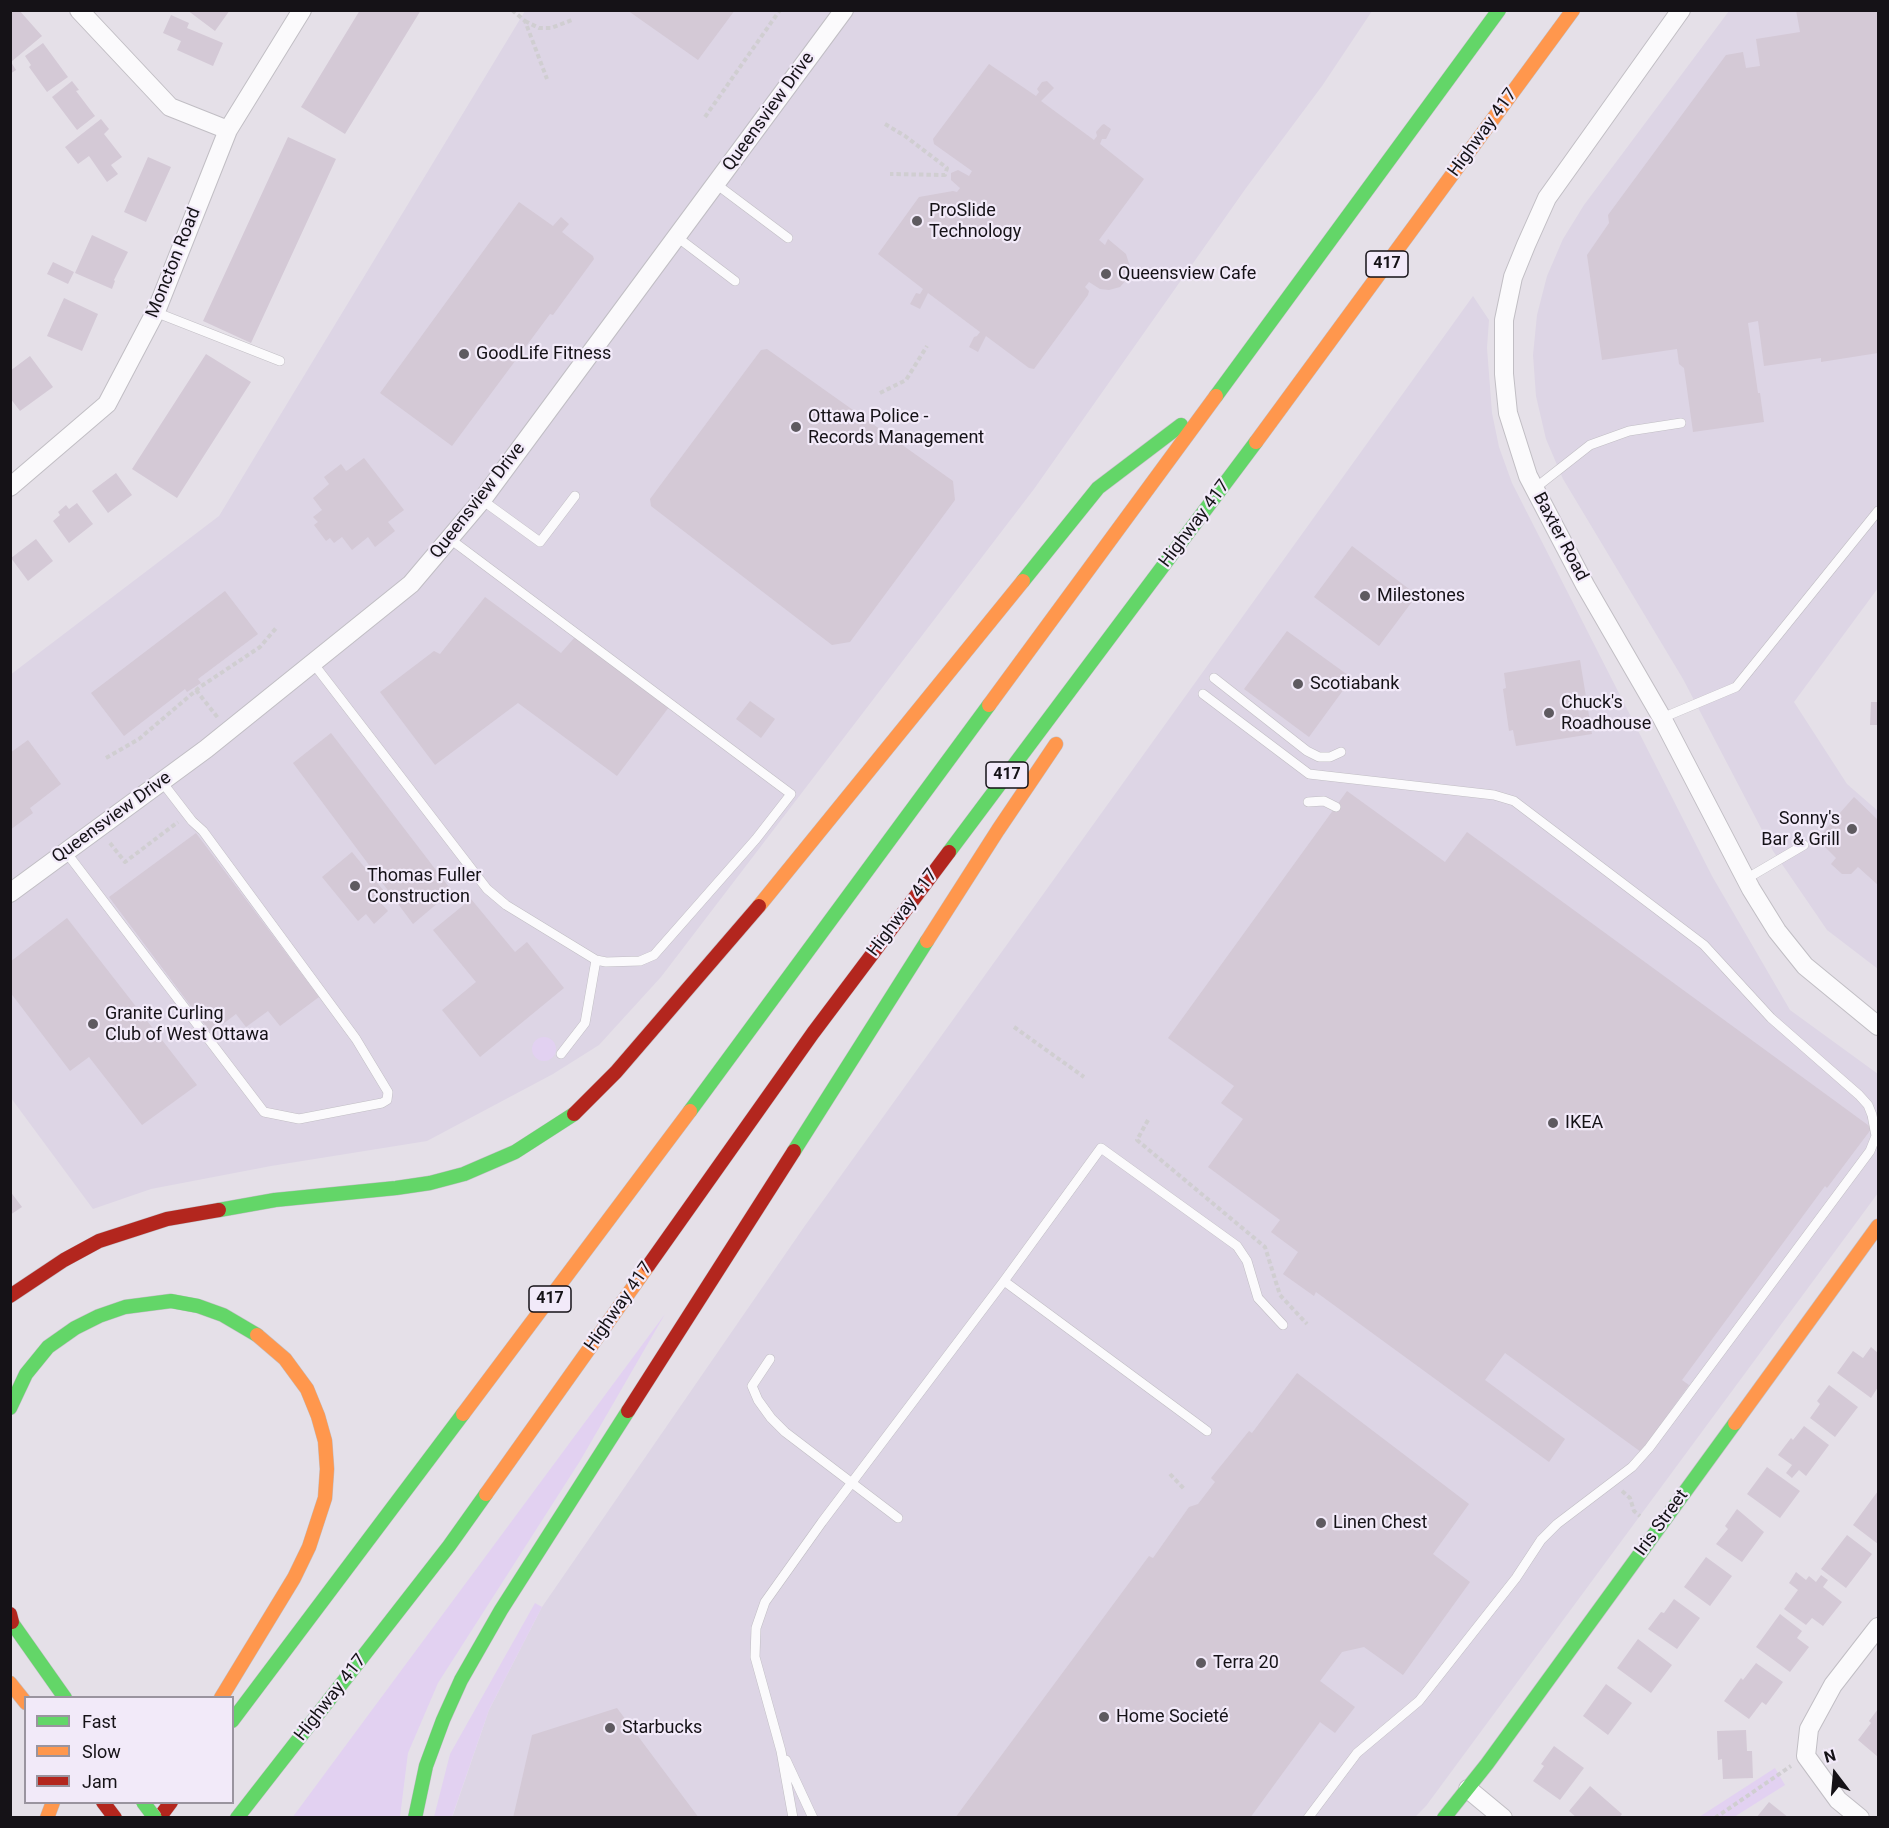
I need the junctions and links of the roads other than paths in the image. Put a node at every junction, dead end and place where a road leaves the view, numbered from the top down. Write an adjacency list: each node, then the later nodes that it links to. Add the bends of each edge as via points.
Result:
1 (79, 10): 7 (street, via 170,107)
2 (302, 10): 7 (street, Moncton Road)
3 (844, 10): 8 (street, Queensview Drive)
4 (1499, 10): 14 (main road, 417)
5 (1573, 10): 21 (main road, Highway 417 / 417)
6 (1681, 10): 17 (street, Baxter Road, via 1547,198 1513,277 1504,320 1504,374 1508,413)
7 (228, 130): 12 (street, Moncton Road)
8 (716, 184): 9 (street, Queensview Drive); 10 (lane)
9 (677, 237): 11 (lane); 19 (street, Queensview Drive)
10 (788, 238)
11 (735, 281)
12 (155, 312): 13 (lane); 16 (street, Moncton Road, via 108,404)
13 (280, 361)
14 (1209, 405): 42 (main road, via 1098,488 748,919 578,1111 515,1152 464,1174 396,1188 275,1200 134,1229 99,1241); 55 (main road, 417, via 724,1066)
15 (1681, 423): 17 (lane, via 1629,431 1590,445)
16 (10, 487)
17 (1534, 489): 27 (street, Baxter Road)
18 (575, 496): 19 (lane, via 540,542)
19 (482, 500): 22 (street, Queensview Drive)
20 (1878, 511): 27 (lane, via 1736,687)
21 (1200, 518): 23 (main road); 57 (main road, Highway 417 / 417, via 813,1033 449,1546)
22 (450, 539): 24 (street, Queensview Drive, via 411,584); 37 (lane, via 791,794 654,956 640,961)
23 (1140, 619)
24 (313, 663): 30 (street, Queensview Drive); 37 (lane, via 487,889 506,905)
25 (1214, 678): 29 (lane, via 1306,751 1319,757)
26 (1203, 694): 72 (lane, via 1309,774 1494,795 1514,801 1704,945 1771,1018 1868,1105 1876,1136 1870,1151 1649,1448 1632,1467 1540,1540 1516,1578 1419,1701 1358,1753)
27 (1662, 718): 35 (street, Baxter Road)
28 (1063, 734): 69 (main road, via 972,870 501,1610 442,1720 426,1766)
29 (1341, 752)
30 (162, 782): 34 (street, Queensview Drive); 34 (lane, via 203,831 356,1039 388,1092 387,1100 299,1119 264,1112)
31 (1308, 802): 32 (lane, via 1324,801)
32 (1336, 807)
33 (1804, 845): 35 (lane)
34 (66, 852): 36 (street, Queensview Drive)
35 (1746, 879): 38 (street, Baxter Road, via 1777,931 1805,966)
36 (10, 893)
37 (596, 960): 39 (lane, via 585,1023)
38 (1878, 1025)
39 (561, 1054)
40 (1878, 1226): 58 (main road, Iris Street)
41 (1004, 1281): 43 (lane, via 1101,1148 1237,1246 1247,1260 1258,1298); 46 (lane); 47 (lane)
42 (10, 1296)
43 (1283, 1325)
44 (770, 1359): 47 (lane, via 752,1386 758,1400 785,1432)
45 (10, 1408): 53 (main road, via 26,1374 48,1347 99,1316 147,1303 198,1306 223,1315 269,1346 295,1372 307,1389 325,1441 325,1498 294,1578)
46 (1207, 1431)
47 (852, 1484): 48 (lane); 56 (lane, via 772,1592 756,1628 755,1656)
48 (898, 1518)
49 (11, 1619): 52 (main road)
50 (1878, 1627): 75 (street, via 1833,1685 1809,1729 1806,1756 1838,1800)
51 (10, 1683): 54 (main road)
52 (64, 1696)
53 (222, 1696)
54 (24, 1700)
55 (234, 1718)
56 (781, 1752): 70 (lane); 71 (lane)
57 (286, 1756): 67 (main road, Highway 417 / 417); 68 (main road)
58 (1468, 1790): 73 (main road, Iris Street); 74 (street)
59 (104, 1804): 63 (main road)
60 (144, 1804): 65 (main road, bridge)
61 (154, 1804): 64 (main road)
62 (170, 1804): 66 (main road)
63 (115, 1818)
64 (146, 1818)
65 (154, 1818)
66 (159, 1818)
67 (237, 1818)
68 (245, 1818)
69 (415, 1818)
70 (793, 1818)
71 (813, 1818)
72 (1308, 1818)
73 (1444, 1818)
74 (1503, 1818)
75 (1860, 1818)

